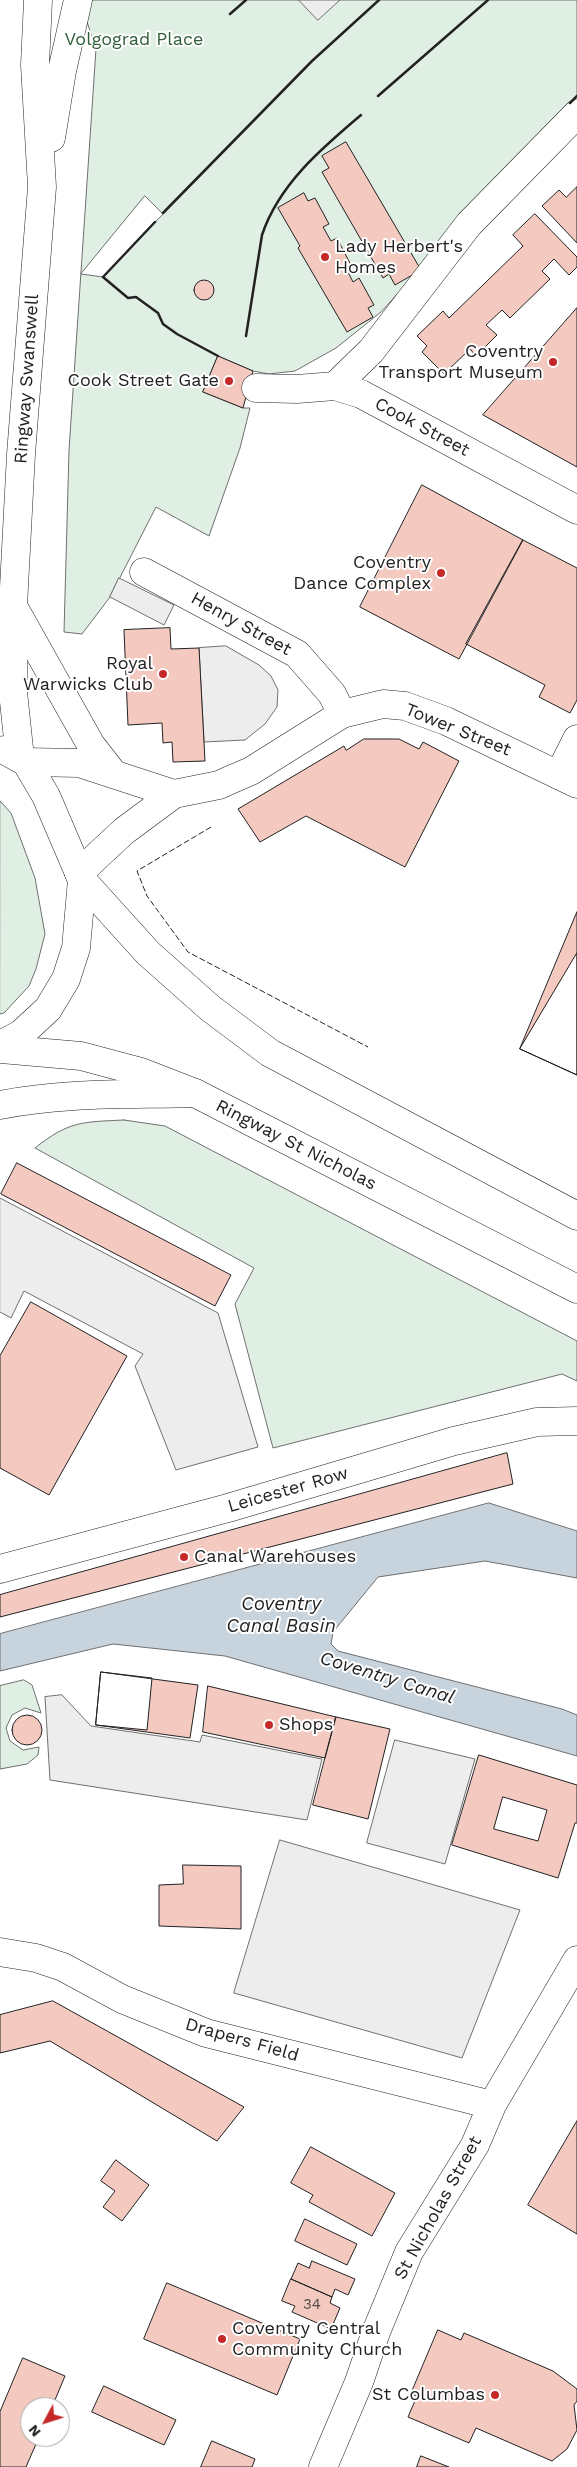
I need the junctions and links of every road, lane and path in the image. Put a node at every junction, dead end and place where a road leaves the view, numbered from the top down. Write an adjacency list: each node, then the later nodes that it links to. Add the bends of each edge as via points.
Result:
1 (38, 0): 4 (main road, Ringway Swanswell, via 35,65)
2 (78, 0): 4 (main road)
3 (577, 114): 5 (main road, via 469,224 371,351)
4 (42, 186): 9 (main road, Ringway Swanswell)
5 (335, 386): 6 (main road, Cook Street); 7 (main road, Cook Street, via 384,405)
6 (256, 388)
7 (577, 510)
8 (144, 572): 10 (main road, Henry Street, via 297,654 332,694)
9 (13, 606): 12 (main road, Ringway Swanswell); 13 (main road, via 91,745)
10 (342, 714): 14 (main road, Tower Street, via 383,704 404,706 484,738); 15 (main road, Tower Street, via 251,771 219,785)
11 (577, 739): 14 (main road)
12 (15, 756): 13 (main road, via 79,763); 16 (main road, via 46,796)
13 (112, 772): 15 (main road)
14 (568, 779)
15 (174, 794): 16 (main road, Tower Street, via 124,831)
16 (80, 876): 17 (main road, via 76,948 66,978 48,1009 21,1034); 20 (main road, via 148,953 210,1008 270,1054)
17 (0, 1047): 18 (main road, Ringway St Nicholas, via 81,1056 140,1072)
18 (195, 1093): 19 (main road, via 88,1096); 21 (main road, Ringway St Nicholas)
19 (0, 1105)
20 (577, 1216)
21 (577, 1289)
22 (577, 1421): 23 (main road, Leicester Row, via 537,1422 454,1441 228,1508)
23 (0, 1570)
24 (0, 1952): 26 (main road, Drapers Field, via 36,1958 62,1967 122,1999 206,2033)
25 (577, 1960): 26 (main road, St Nicholas Street)
26 (492, 2105): 27 (main road, St Nicholas Street, via 475,2145 409,2252)
27 (324, 2467)

